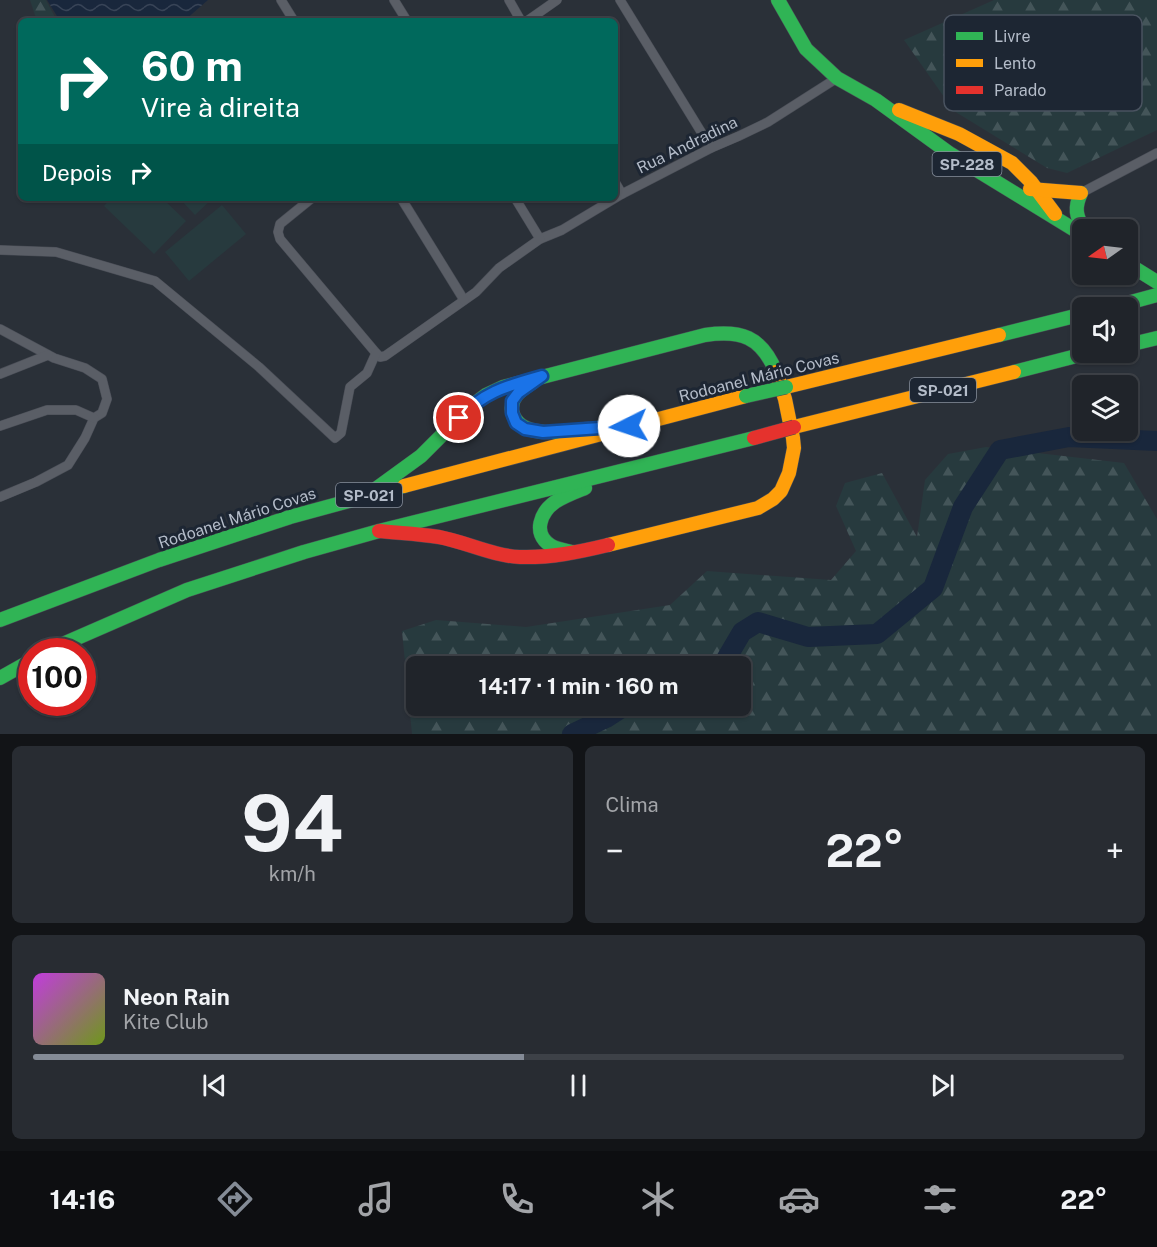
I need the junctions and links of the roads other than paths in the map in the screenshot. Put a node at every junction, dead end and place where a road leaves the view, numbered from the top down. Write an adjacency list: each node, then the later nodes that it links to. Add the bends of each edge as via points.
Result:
1 (281, 0): 7 (street)
2 (394, 0): 8 (street)
3 (509, 0): 9 (street)
4 (556, 0): 10 (street)
5 (620, 0): 13 (street)
6 (778, 0): 11 (main road, SP-228, via 806,49)
7 (292, 18)
8 (405, 18)
9 (519, 18)
10 (531, 18)
11 (837, 78): 12 (main road, SP-228); 13 (street, Rua Andradina, via 768,122)
12 (876, 100): 16 (main road, SP-228, via 949,153); 17 (main road, via 959,134 1012,163)
13 (711, 148): 19 (street, Rua Andradina)
14 (1157, 153): 18 (street)
15 (618, 187): 19 (street)
16 (1009, 189): 17 (main road); 26 (main road); 28 (main road, SP-228)
17 (1036, 190): 18 (main road); 26 (main road)
18 (1081, 193): 25 (main road); 27 (main road, via 1075,205)
19 (622, 194): 20 (street, Rua Andradina)
20 (618, 196)
21 (308, 201): 41 (street, via 280,224 280,239)
22 (402, 201): 35 (street)
23 (517, 201): 30 (street)
24 (610, 201): 30 (street, Rua Andradina)
25 (1064, 202): 26 (main road); 28 (main road, via 1060,209)
26 (1048, 205): 28 (main road)
27 (1079, 219)
28 (1063, 224): 29 (main road, SP-228)
29 (1072, 229)
30 (540, 239): 35 (street, Rua Andradina)
31 (0, 250): 41 (street, via 56,252 155,281 259,367 335,438 341,433 350,387 367,373)
32 (1138, 270): 33 (main road)
33 (1157, 282)
34 (1157, 295): 36 (main road)
35 (464, 300): 41 (street, Rua Andradina, via 385,356)
36 (1138, 300)
37 (1072, 317): 48 (main road, Rodoanel Mário Covas / SP-021, bridge)
38 (0, 329): 42 (street)
39 (1157, 338): 40 (main road)
40 (1138, 343)
41 (376, 353)
42 (48, 355): 44 (street); 46 (street, via 85,368 102,379 107,399 102,413)
43 (1072, 357): 49 (main road, SP-021, bridge)
44 (0, 374)
45 (542, 376): 48 (main road, via 512,401 516,423 525,429 543,432); 51 (main road, via 486,395 421,456); 53 (main road, via 705,335 737,334 753,340 767,353 778,374 794,446 790,469 777,497 758,508)
46 (94, 418): 47 (street, via 76,410 47,410); 50 (street, via 68,465 36,482)
47 (0, 426)
48 (629, 426): 51 (main road, Rodoanel Mário Covas / SP-021)
49 (627, 469): 52 (main road, SP-021); 53 (main road, via 557,500 545,510 540,531 545,541 557,549)
50 (1, 493)
51 (366, 495): 54 (main road, Rodoanel Mário Covas / SP-021, via 170,556)
52 (379, 531): 53 (main road, via 440,537 520,557); 55 (main road, SP-021, via 187,590)
53 (576, 553)
54 (0, 620)
55 (77, 638)
56 (18, 668): 57 (main road)
57 (0, 678)

